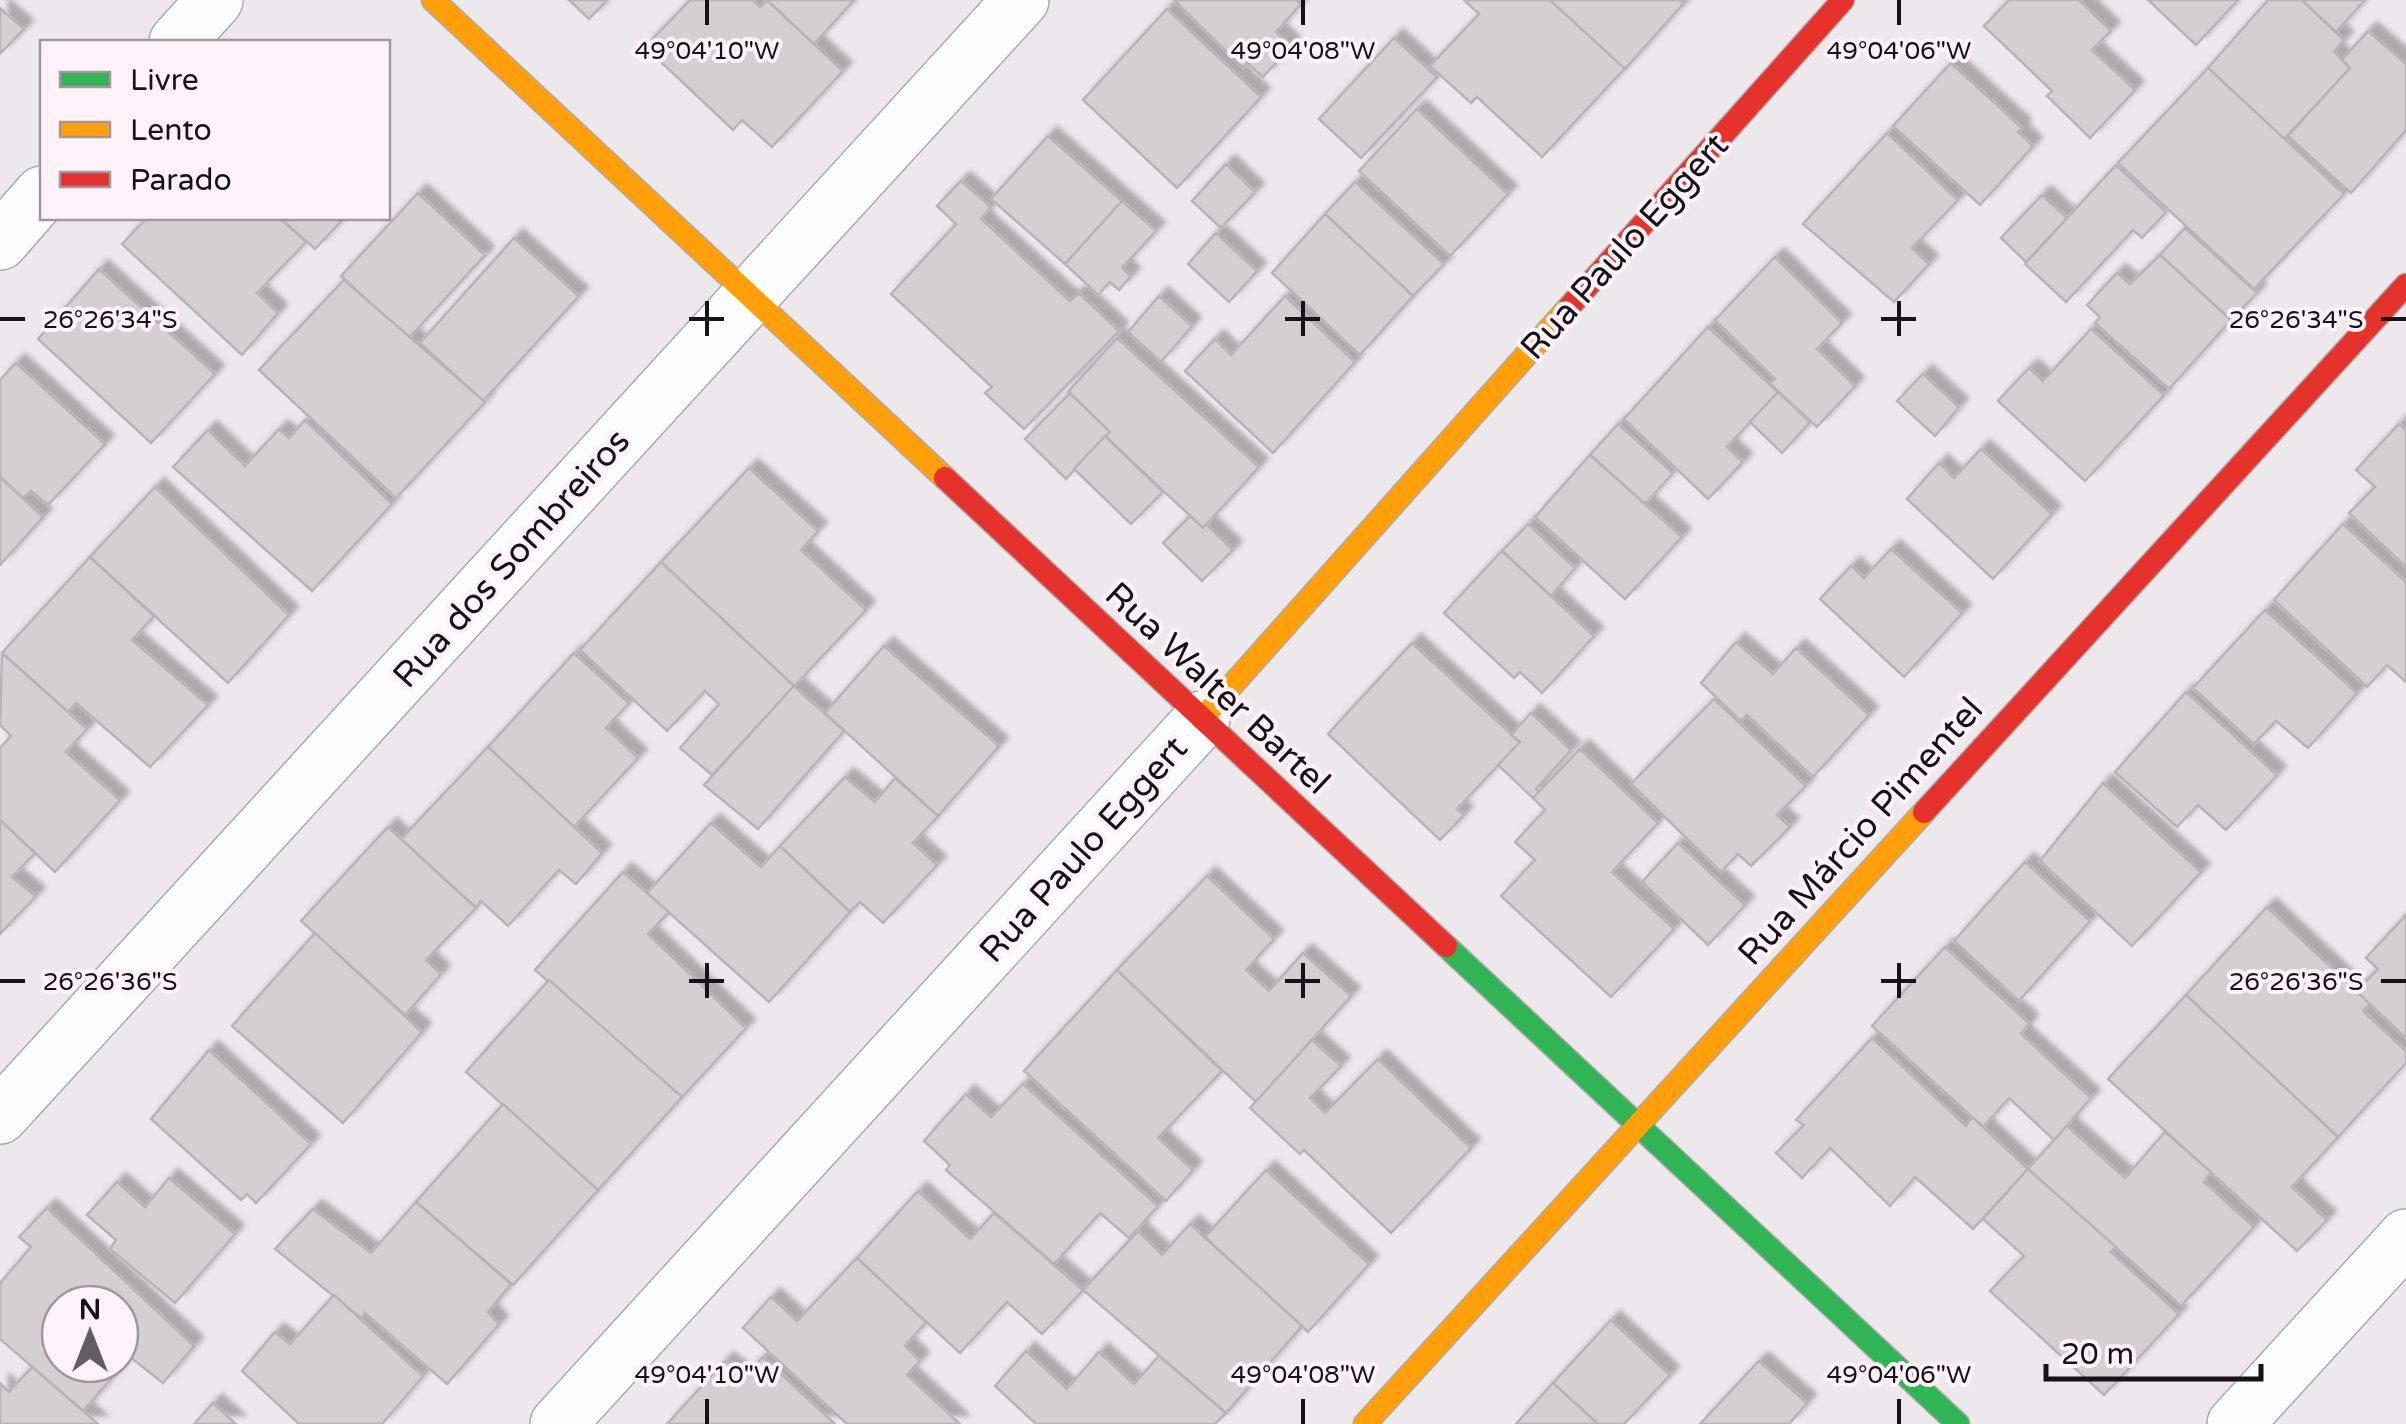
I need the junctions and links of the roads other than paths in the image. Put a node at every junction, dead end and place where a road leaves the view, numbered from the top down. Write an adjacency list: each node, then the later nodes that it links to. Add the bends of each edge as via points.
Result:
1 (215, 0): 5 (street)
2 (433, 0): 9 (street, Rua Walter Bartel)
3 (1020, 0): 9 (street, Rua dos Sombreiros)
4 (1843, 0): 10 (street, Rua Paulo Eggert)
5 (179, 40)
6 (40, 196): 7 (street)
7 (0, 242)
8 (2406, 285): 12 (street, Rua Márcio Pimentel)
9 (748, 299): 10 (street, Rua Walter Bartel); 11 (street, Rua dos Sombreiros)
10 (1202, 720): 12 (street, Rua Walter Bartel); 14 (street, Rua Paulo Eggert)
11 (0, 1116)
12 (1636, 1127): 15 (street, Rua Márcio Pimentel); 16 (street, Rua Walter Bartel)
13 (2406, 1237): 17 (street)
14 (558, 1424)
15 (1365, 1424)
16 (1958, 1424)
17 (2236, 1424)

